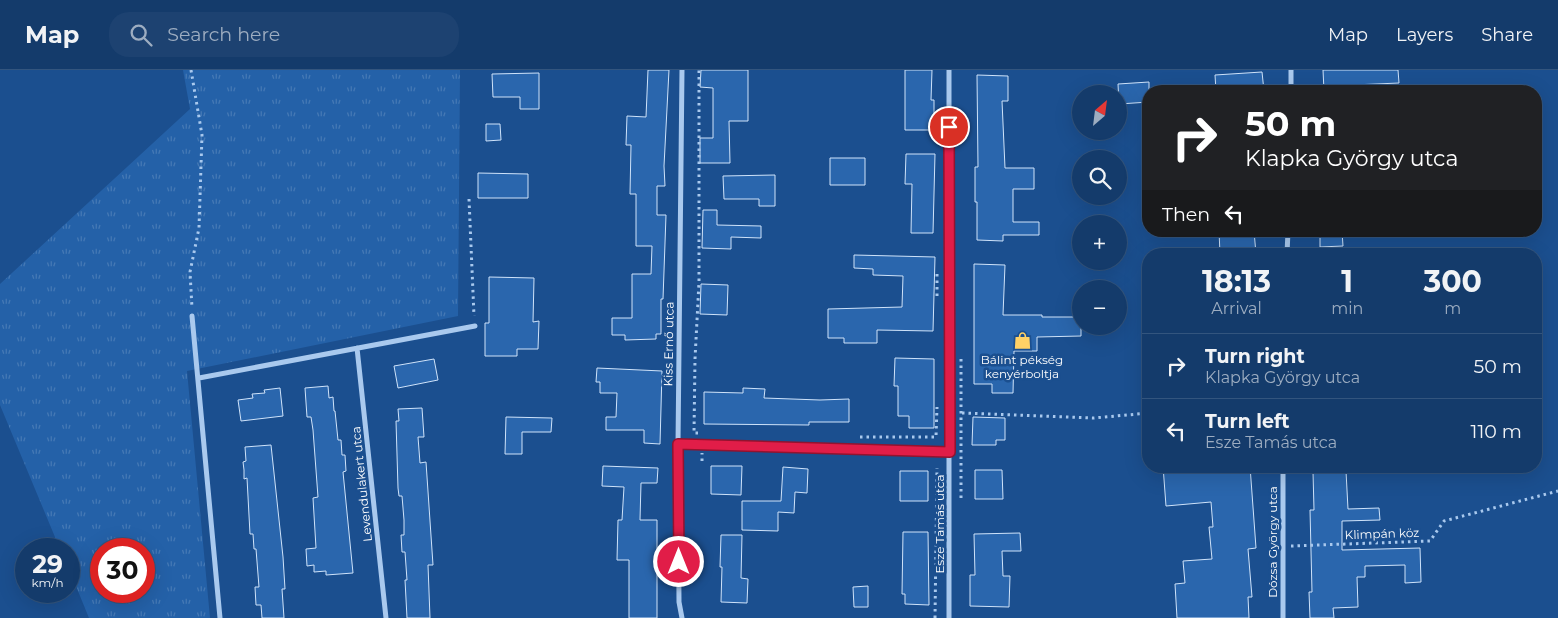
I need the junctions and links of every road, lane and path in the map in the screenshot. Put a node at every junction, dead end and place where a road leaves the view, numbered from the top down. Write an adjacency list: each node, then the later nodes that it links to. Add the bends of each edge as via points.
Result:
1 (192, 70): 10 (path, via 202,135 199,228 190,272)
2 (682, 70): 20 (street, Kiss Ernő utca)
3 (699, 70): 18 (path, via 699,282 694,433)
4 (949, 70): 21 (street, Esze Tamás utca)
5 (1291, 70): 6 (street)
6 (1291, 85)
7 (469, 199): 11 (path)
8 (937, 274): 9 (path)
9 (937, 302)
10 (192, 316): 14 (street)
11 (475, 326): 12 (street)
12 (357, 348): 14 (street); 28 (street, Levendulakert utca)
13 (961, 358): 16 (path)
14 (199, 378): 27 (street)
15 (937, 402): 19 (path, via 936,437)
16 (962, 413): 17 (path, via 1094,418); 25 (path)
17 (1142, 414)
18 (704, 433)
19 (860, 437)
20 (678, 444): 21 (street); 29 (street, Kiss Ernő utca, via 679,602)
21 (950, 452): 31 (street, Esze Tamás utca)
22 (937, 468): 30 (path)
23 (1284, 473): 26 (street, Dózsa György utca)
24 (1558, 492): 26 (path, Klimpán köz, via 1444,521 1430,541)
25 (961, 504)
26 (1283, 546): 32 (street, Dózsa György utca)
27 (220, 618)
28 (386, 618)
29 (682, 618)
30 (935, 618)
31 (949, 618)
32 (1283, 618)

